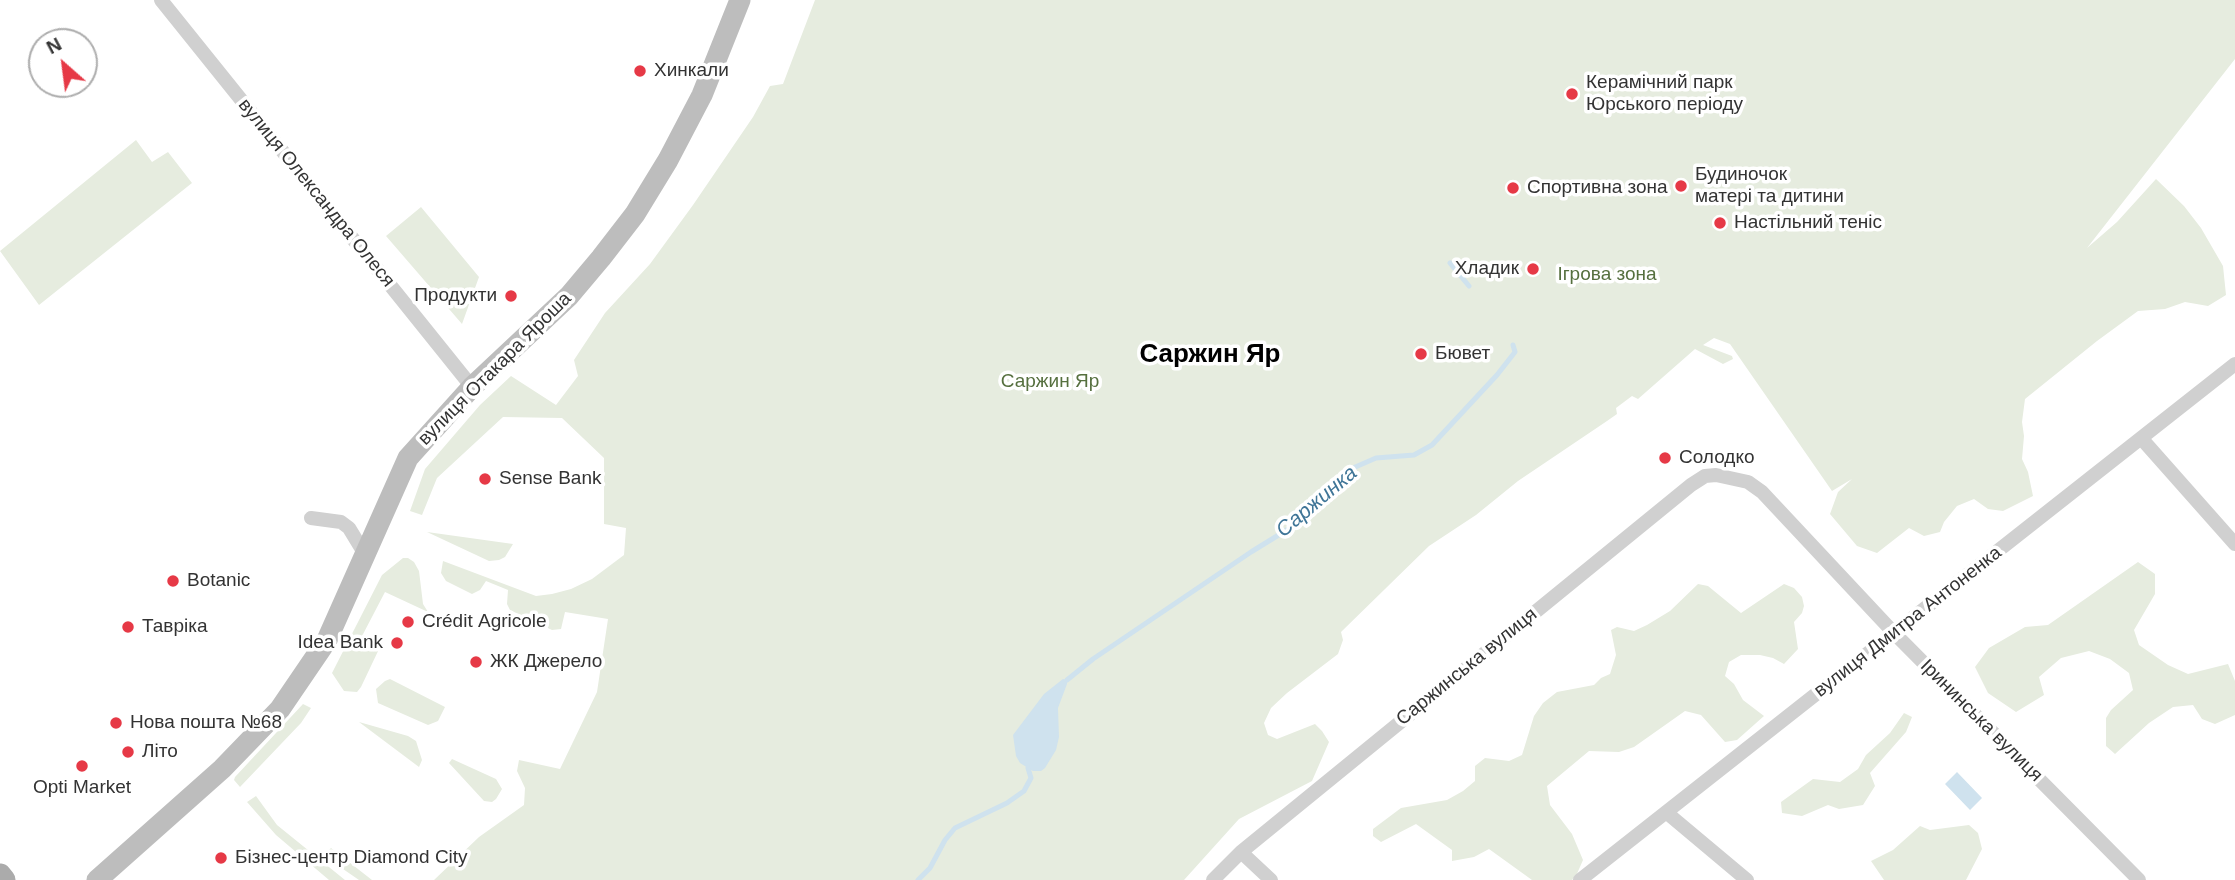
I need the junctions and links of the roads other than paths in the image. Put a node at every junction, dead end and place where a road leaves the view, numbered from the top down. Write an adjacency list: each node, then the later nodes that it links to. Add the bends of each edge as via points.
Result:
1 (161, 0): 4 (street, вулиця Олександра Олеся)
2 (740, 0): 4 (street, вулиця Отакара Яроша, via 702,95 635,214 569,296)
3 (2235, 364): 5 (street, вулиця Дмитра Антоненка)
4 (472, 387): 9 (street, вулиця Отакара Яроша, via 408,458)
5 (2141, 438): 8 (street); 10 (street, вулиця Дмитра Антоненка)
6 (1732, 478): 10 (street, Ірининська вулиця, via 1762,492); 12 (street, Саржинська вулиця, via 1705,476 1690,485)
7 (311, 518): 9 (street, via 341,522)
8 (2235, 544)
9 (366, 556): 15 (street, вулиця Отакара Яроша, via 327,639 280,709 222,769)
10 (1894, 633): 11 (street, вулиця Дмитра Антоненка); 20 (street, Ірининська вулиця)
11 (1667, 813): 18 (street, вулиця Дмитра Антоненка); 19 (street)
12 (1241, 852): 16 (street, Саржинська вулиця); 17 (street)
13 (0, 875): 14 (main road)
14 (4, 880)
15 (97, 880)
16 (1213, 880)
17 (1271, 880)
18 (1580, 880)
19 (1747, 880)
20 (2139, 880)

